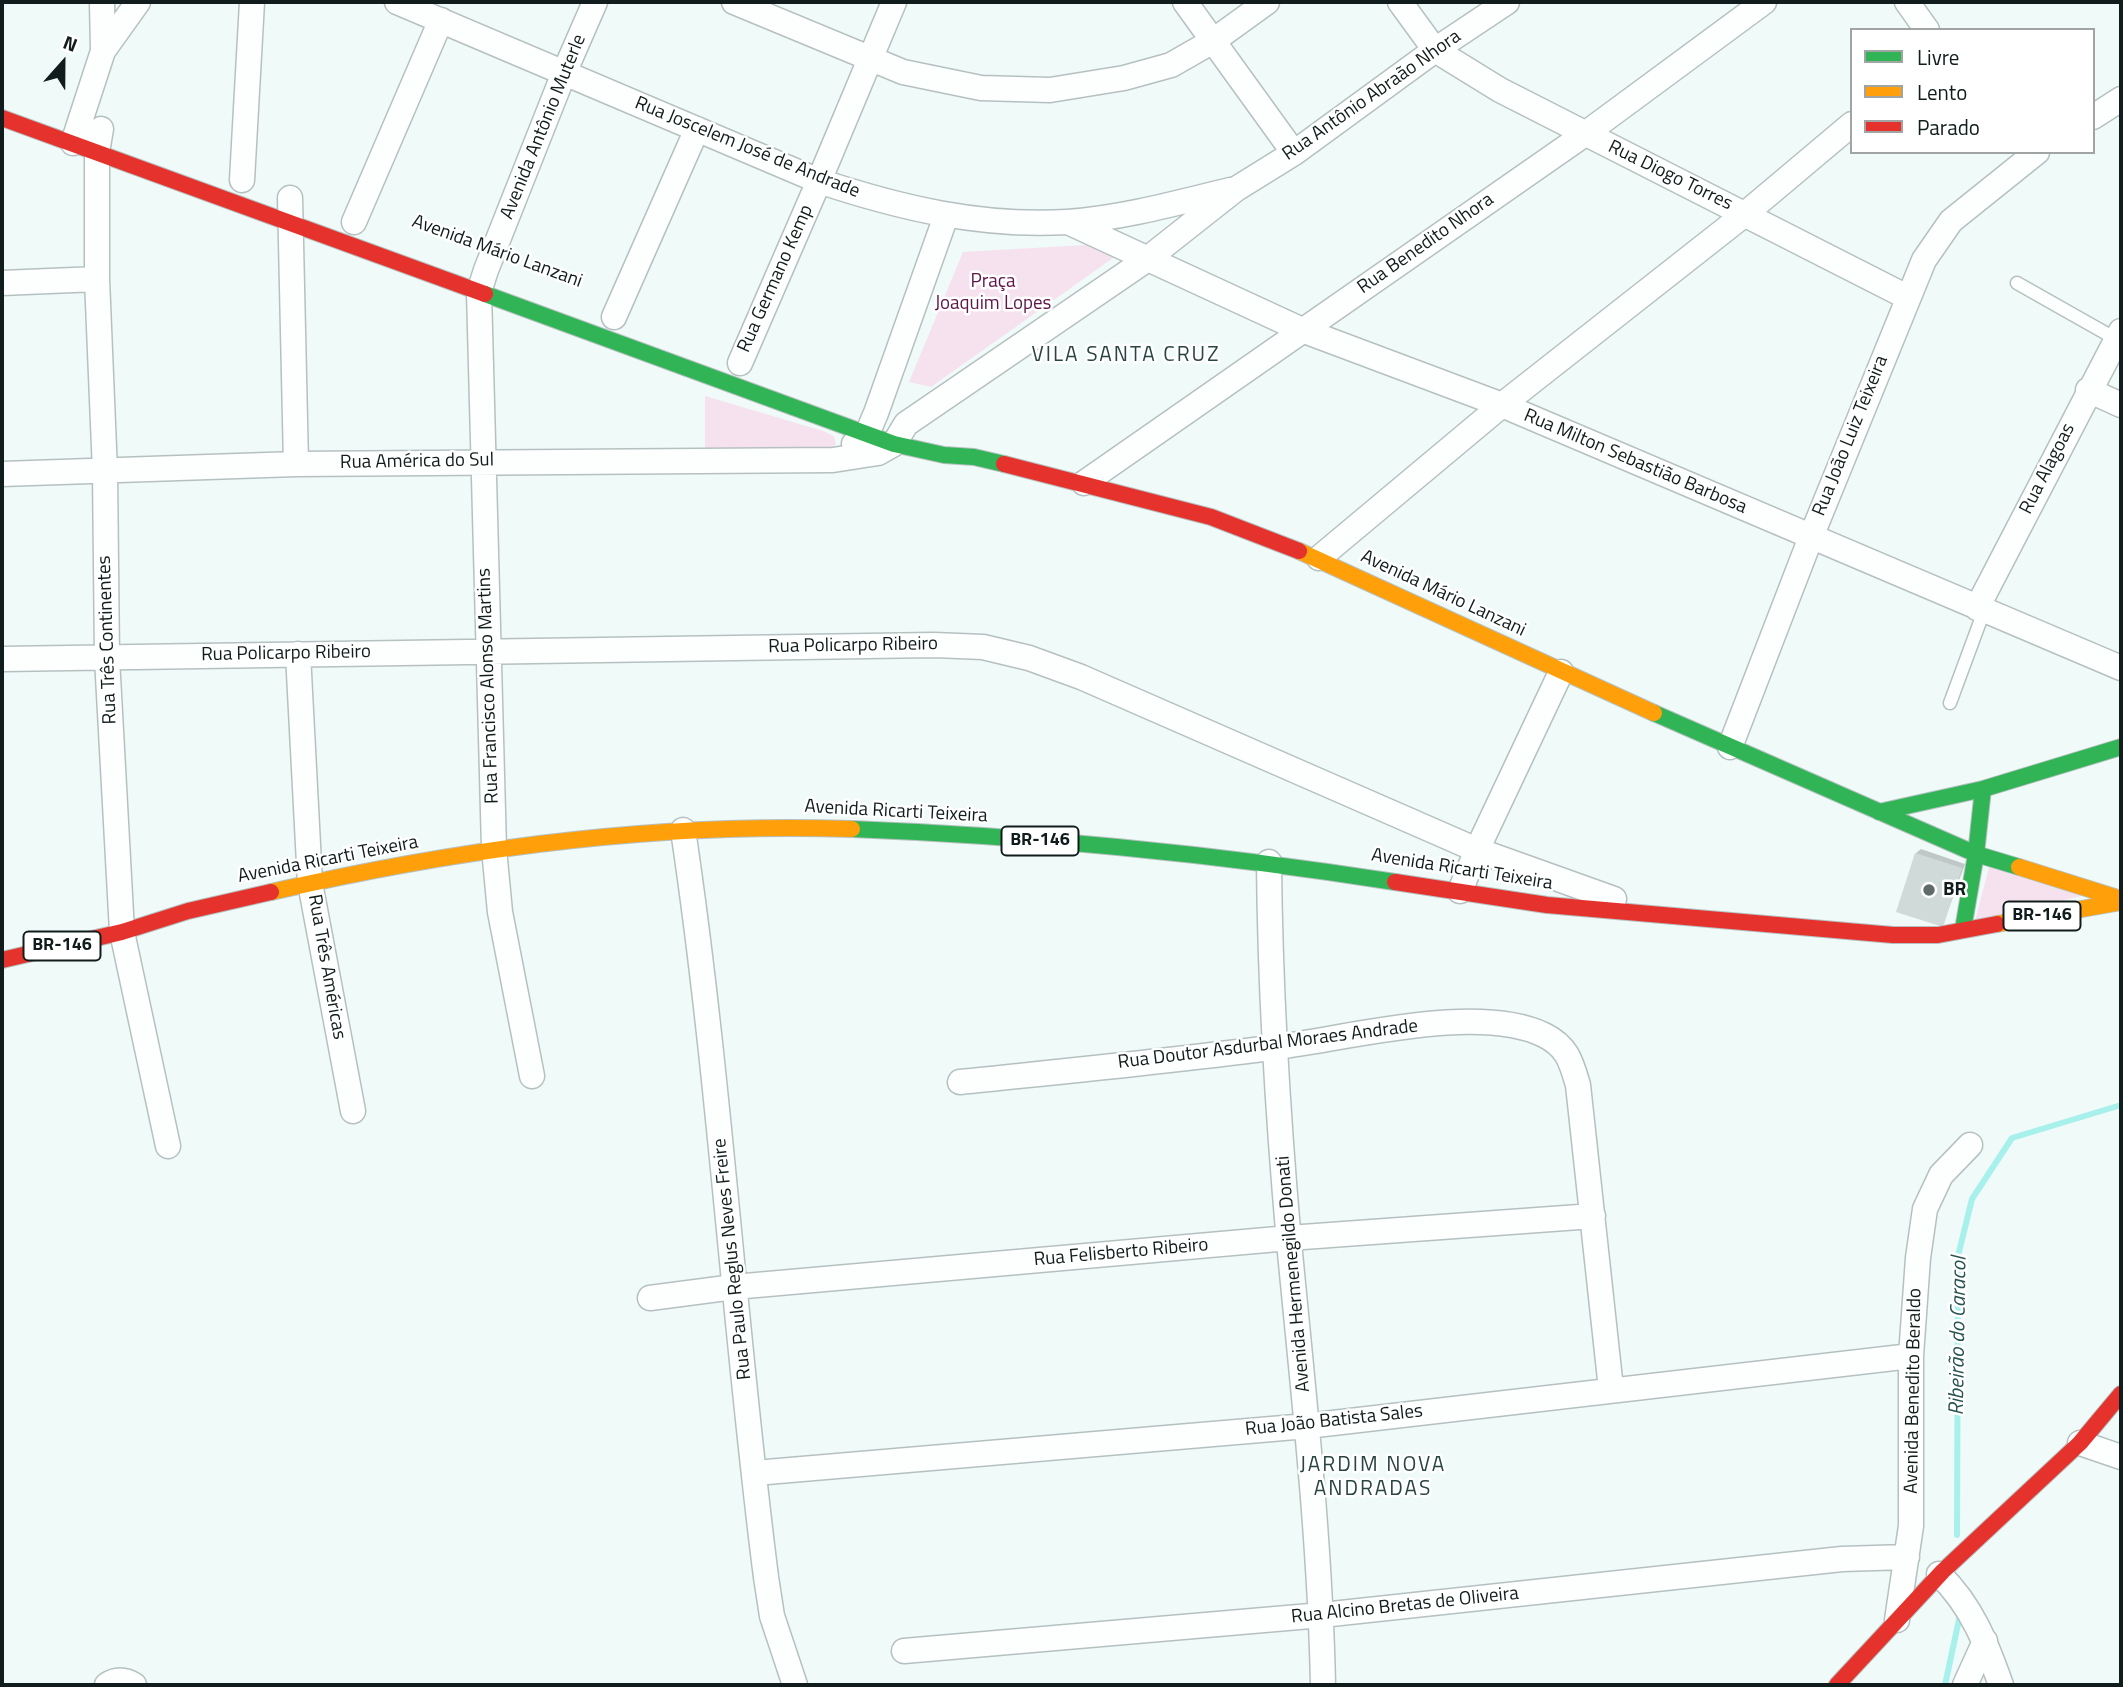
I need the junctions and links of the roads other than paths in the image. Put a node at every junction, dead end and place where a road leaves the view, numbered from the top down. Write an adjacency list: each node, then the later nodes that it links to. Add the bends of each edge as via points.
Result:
1 (102, 2): 18 (street)
2 (138, 2): 18 (street)
3 (252, 2): 30 (street)
4 (397, 2): 14 (street, Rua Joscelem José de Andrade)
5 (595, 2): 20 (street, Avenida Antônio Muterle)
6 (734, 2): 19 (street)
7 (894, 2): 19 (street, Rua Germano Kemp)
8 (1185, 2): 16 (street)
9 (1267, 2): 16 (street)
10 (1400, 2): 17 (street)
11 (1507, 2): 17 (street, Rua Antônio Abraão Nhora)
12 (1764, 2): 27 (street, Rua Benedito Nhora)
13 (1907, 2): 15 (street)
14 (441, 20): 20 (street, Rua Joscelem José de Andrade); 36 (street)
15 (1926, 28)
16 (1213, 41): 19 (street, via 1171,65 1050,90 981,88 903,72); 28 (street)
17 (1435, 50): 27 (street, Rua Diogo Torres); 28 (street, Rua Antônio Abraão Nhora)
18 (103, 51): 26 (street, Rua Três Continentes)
19 (870, 60): 31 (street, Rua Germano Kemp)
20 (564, 73): 25 (street, Rua Joscelem José de Andrade); 39 (street, Avenida Antônio Muterle)
21 (2121, 99): 22 (street)
22 (2095, 116)
23 (2, 118): 26 (street, Avenida Mário Lanzani)
24 (1850, 126): 34 (street)
25 (697, 129): 31 (street, Rua Joscelem José de Andrade); 44 (street)
26 (88, 132): 33 (street, Avenida Mário Lanzani); 40 (street, Rua Três Continentes)
27 (1585, 134): 34 (street, Rua Diogo Torres); 45 (street, Rua Benedito Nhora)
28 (1294, 153): 32 (street, Rua Antônio Abraão Nhora)
29 (2027, 155): 43 (street, Rua João Luiz Teixeira, via 1951,221 1924,260)
30 (242, 180)
31 (819, 181): 35 (street, Rua Joscelem José de Andrade); 47 (street, Rua Germano Kemp)
32 (1236, 189): 37 (street, Rua Joscelem José de Andrade); 38 (street)
33 (291, 204): 39 (street, Avenida Mário Lanzani); 56 (street)
34 (1745, 214): 43 (street, Rua Diogo Torres); 49 (street)
35 (946, 216): 37 (street, Rua Joscelem José de Andrade); 51 (street)
36 (354, 221)
37 (1068, 222): 38 (street, Rua Milton Sebastião Barbosa)
38 (1146, 260): 45 (street, Rua Milton Sebastião Barbosa); 52 (street)
39 (484, 275): 51 (street, Avenida Mário Lanzani); 55 (street, Rua Francisco Alonso Martins)
40 (97, 279): 41 (street); 57 (street, Rua Três Continentes)
41 (2, 283)
42 (2017, 284): 46 (lane)
43 (1907, 297): 60 (street, Rua João Luiz Teixeira)
44 (614, 317)
45 (1302, 330): 49 (street, Rua Milton Sebastião Barbosa); 59 (street, Rua Benedito Nhora)
46 (2119, 335): 48 (street, Rua Alagoas)
47 (740, 363)
48 (2088, 390): 50 (street); 62 (street, Rua Alagoas)
49 (1502, 405): 60 (street, Rua Milton Sebastião Barbosa); 61 (street)
50 (2121, 405)
51 (869, 418): 52 (street, Avenida Mário Lanzani); 52 (street, Avenida Mário Lanzani); 54 (street)
52 (917, 435): 53 (street, Avenida Mário Lanzani); 53 (street, Avenida Mário Lanzani, via 944,455); 54 (street, Rua América do Sul, via 878,453)
53 (974, 457): 59 (street, Avenida Mário Lanzani)
54 (833, 460): 55 (street, Rua América do Sul)
55 (483, 461): 56 (street, Rua América do Sul); 63 (street, Rua Francisco Alonso Martins)
56 (296, 464): 57 (street, Rua América do Sul)
57 (104, 472): 58 (street, Rua América do Sul); 65 (street, Rua Três Continentes)
58 (2, 474)
59 (1084, 483): 61 (street, Avenida Mário Lanzani, via 1211,517)
60 (1811, 537): 62 (street, Rua Milton Sebastião Barbosa); 70 (street, Rua João Luiz Teixeira)
61 (1319, 558): 68 (street, Avenida Mário Lanzani)
62 (1980, 610): 67 (street, Rua Milton Sebastião Barbosa); 69 (lane)
63 (487, 651): 64 (street, Rua Policarpo Ribeiro); 75 (street, Rua Francisco Alonso Martins); 76 (street, Rua Policarpo Ribeiro, via 983,647 1081,677)
64 (298, 654): 65 (street, Rua Policarpo Ribeiro); 79 (street, Rua Três Américas)
65 (107, 658): 66 (street, Rua Policarpo Ribeiro); 84 (street, Rua Três Continentes)
66 (2, 659)
67 (2121, 668)
68 (1561, 672): 70 (street, Avenida Mário Lanzani); 76 (street)
69 (1950, 703)
70 (1730, 747): 73 (street, Avenida Mário Lanzani)
71 (2121, 747): 72 (street)
72 (1983, 789): 73 (street); 77 (street)
73 (1879, 812): 77 (street, Avenida Mário Lanzani)
74 (683, 830): 75 (street, Avenida Ricarti Teixeira / BR-146); 78 (street, Avenida Ricarti Teixeira / BR-146, via 891,831); 94 (street, Rua Paulo Reglus Neves Freire, via 711,1039)
75 (494, 849): 79 (street, Avenida Ricarti Teixeira / BR-146); 87 (street, Rua Francisco Alonso Martins, via 500,912)
76 (1477, 850): 80 (street); 82 (street, Rua Policarpo Ribeiro)
77 (1976, 854): 81 (street, Avenida Mário Lanzani); 83 (street)
78 (1269, 862): 80 (street, Avenida Ricarti Teixeira / BR-146); 86 (street, Avenida Hermenegildo Donati)
79 (310, 883): 84 (street, Avenida Ricarti Teixeira / BR-146, via 188,911); 89 (street, Rua Três Américas)
80 (1460, 891): 82 (street, Avenida Ricarti Teixeira / BR-146, via 1547,905)
81 (2121, 900): 83 (street, BR-146)
82 (1653, 914): 83 (street, Avenida Ricarti Teixeira / BR-146, via 1893,936)
83 (1963, 929)
84 (122, 932): 85 (street, Avenida Ricarti Teixeira / BR-146); 91 (street, Rua Três Continentes)
85 (2, 960)
86 (1276, 1048): 88 (street, Rua Doutor Asdurbal Moraes Andrade); 92 (street, Rua Doutor Asdurbal Moraes Andrade, via 1448,1022 1500,1023 1545,1035 1569,1054 1578,1085); 93 (street, Avenida Hermenegildo Donati)
87 (532, 1076)
88 (960, 1082)
89 (353, 1111)
90 (1970, 1145): 96 (street, Avenida Benedito Beraldo, via 1941,1175 1926,1209)
91 (168, 1146)
92 (1592, 1216): 93 (street, Rua Felisberto Ribeiro); 97 (street)
93 (1289, 1238): 94 (street, Rua Felisberto Ribeiro); 99 (street, Avenida Hermenegildo Donati)
94 (734, 1287): 95 (street, Rua Felisberto Ribeiro); 102 (street, Rua Paulo Reglus Neves Freire)
95 (650, 1298)
96 (1911, 1356): 97 (street, Rua João Batista Sales); 103 (street, Avenida Benedito Beraldo)
97 (1611, 1389): 99 (street, Rua João Batista Sales)
98 (2121, 1394): 100 (street)
99 (1307, 1426): 102 (street, Rua João Batista Sales); 105 (street, Avenida Hermenegildo Donati)
100 (2080, 1443): 101 (street); 104 (street)
101 (2121, 1457)
102 (755, 1473): 111 (street, Rua Paulo Reglus Neves Freire, via 772,1616)
103 (1907, 1557): 105 (street, Rua Alcino Bretas de Oliveira, via 1842,1559); 106 (street, Avenida Benedito Beraldo)
104 (1938, 1576): 106 (street); 107 (street, via 1964,1602)
105 (1322, 1615): 108 (street, Rua Alcino Bretas de Oliveira); 112 (street, Avenida Hermenegildo Donati)
106 (1897, 1621): 113 (street)
107 (1985, 1641): 114 (street); 115 (street)
108 (904, 1651)
109 (107, 1685): 110 (street, via 114,1680)
110 (134, 1685)
111 (795, 1685)
112 (1323, 1685)
113 (1837, 1685)
114 (1965, 1685)
115 (2001, 1685)

